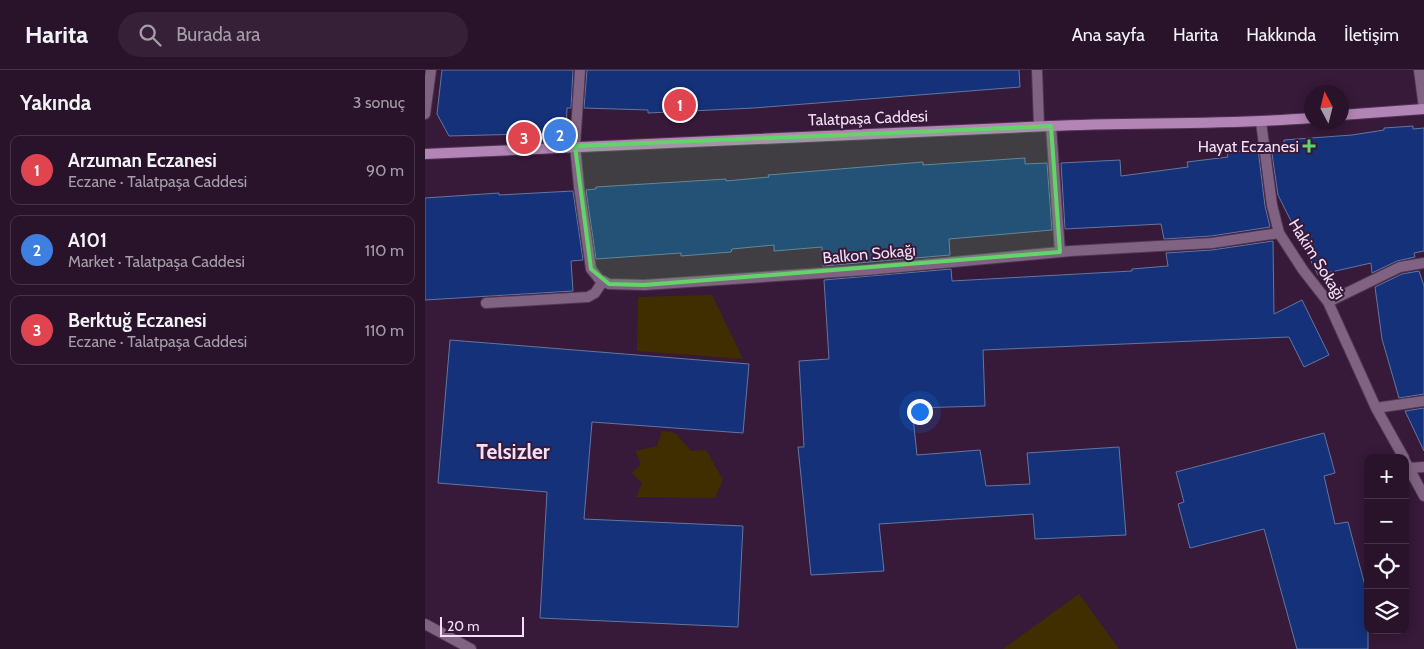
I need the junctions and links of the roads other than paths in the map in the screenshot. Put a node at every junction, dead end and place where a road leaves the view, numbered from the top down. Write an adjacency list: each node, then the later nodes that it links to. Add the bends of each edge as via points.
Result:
1 (431, 70): 6 (street)
2 (580, 70): 12 (street)
3 (1037, 70): 10 (street)
4 (1419, 70): 5 (street)
5 (1424, 108): 7 (main road)
6 (425, 114)
7 (1349, 114)
8 (1304, 119): 9 (main road, Talatpaşa Caddesi)
9 (1261, 122): 11 (main road, Talatpaşa Caddesi); 14 (street, Hakim Sokağı)
10 (1039, 126): 11 (main road, Talatpaşa Caddesi); 12 (main road, Talatpaşa Caddesi)
11 (1051, 126): 15 (street)
12 (575, 146): 13 (main road, Talatpaşa Caddesi); 17 (street, via 591,269)
13 (425, 154)
14 (1279, 233): 15 (street, Balkon Sokağı, via 1212,243); 18 (street, Hakim Sokağı)
15 (1060, 252): 17 (street, Balkon Sokağı, via 867,270 643,285)
16 (1424, 263): 18 (street, via 1400,266)
17 (603, 281): 19 (street, via 588,297)
18 (1328, 302): 21 (street, Hakim Sokağı)
19 (486, 303)
20 (1424, 401): 21 (street)
21 (1376, 408): 22 (street, Hakim Sokağı)
22 (1402, 454)
23 (1409, 463): 24 (street)
24 (1424, 467)
25 (1409, 468): 26 (street, Hakim Sokağı)
26 (1424, 496)
27 (425, 624): 28 (street)
28 (471, 649)

